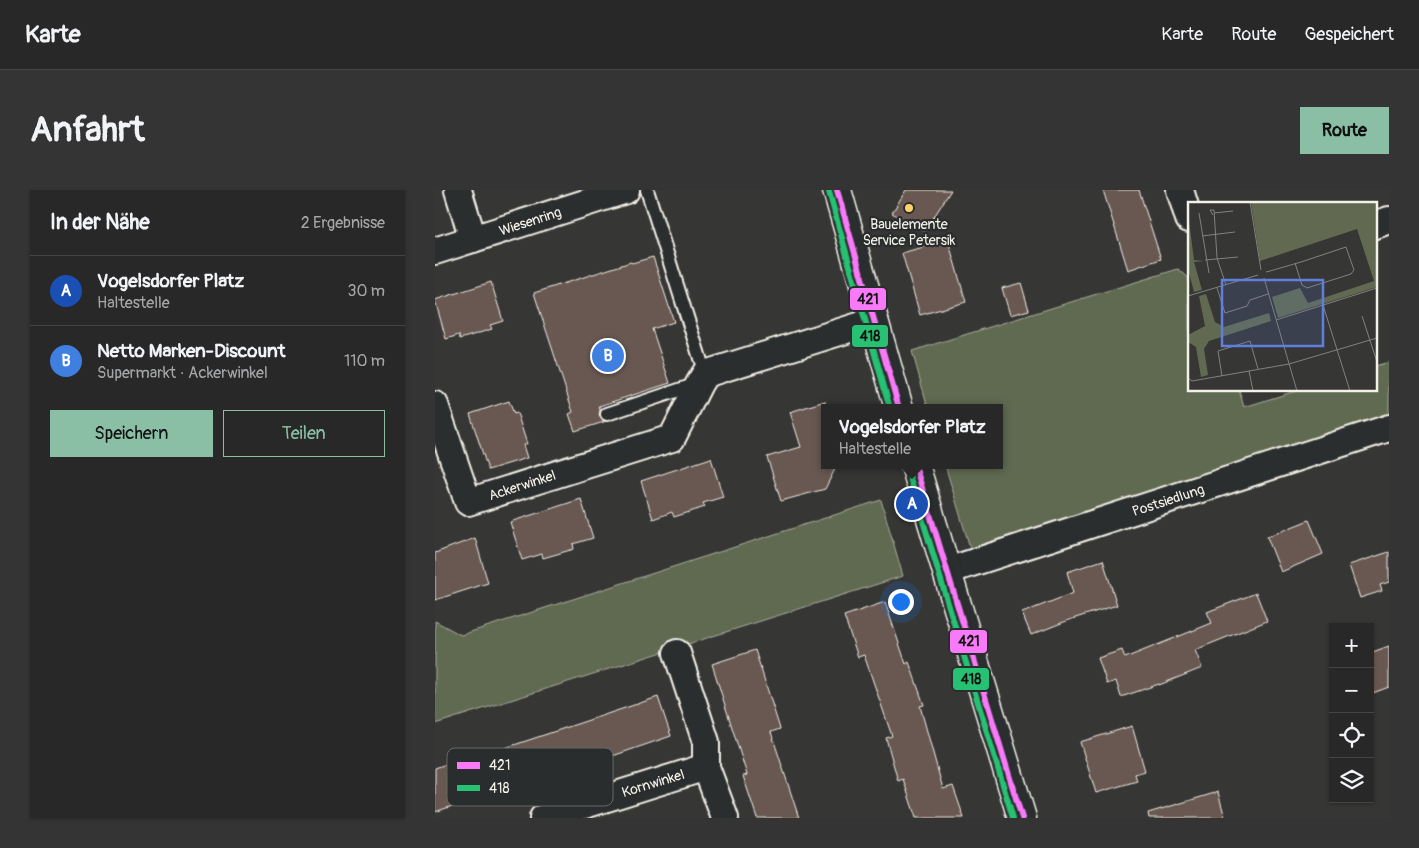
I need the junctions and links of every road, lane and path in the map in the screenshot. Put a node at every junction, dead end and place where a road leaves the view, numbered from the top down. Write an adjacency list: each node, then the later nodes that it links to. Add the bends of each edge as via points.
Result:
1 (457, 190): 9 (street)
2 (626, 190): 9 (street, Wiesenring)
3 (647, 190): 12 (lane)
4 (837, 190): 11 (street)
5 (1180, 190): 6 (street)
6 (1188, 216)
7 (1389, 220): 8 (street)
8 (1377, 224)
9 (473, 239): 10 (street, Wiesenring)
10 (435, 251)
11 (875, 321): 12 (street); 13 (street)
12 (702, 379): 14 (street, Ackerwinkel, via 672,438 469,502); 15 (lane)
13 (898, 404)
14 (435, 405)
15 (607, 414)
16 (1389, 428): 18 (street, Postsiedlung)
17 (916, 469): 18 (street)
18 (947, 571): 25 (street)
19 (677, 653): 20 (street, via 706,742)
20 (706, 767): 21 (street, Kornwinkel); 24 (street)
21 (613, 796)
22 (581, 806): 23 (street, Kornwinkel)
23 (543, 818)
24 (725, 818)
25 (1022, 818)

